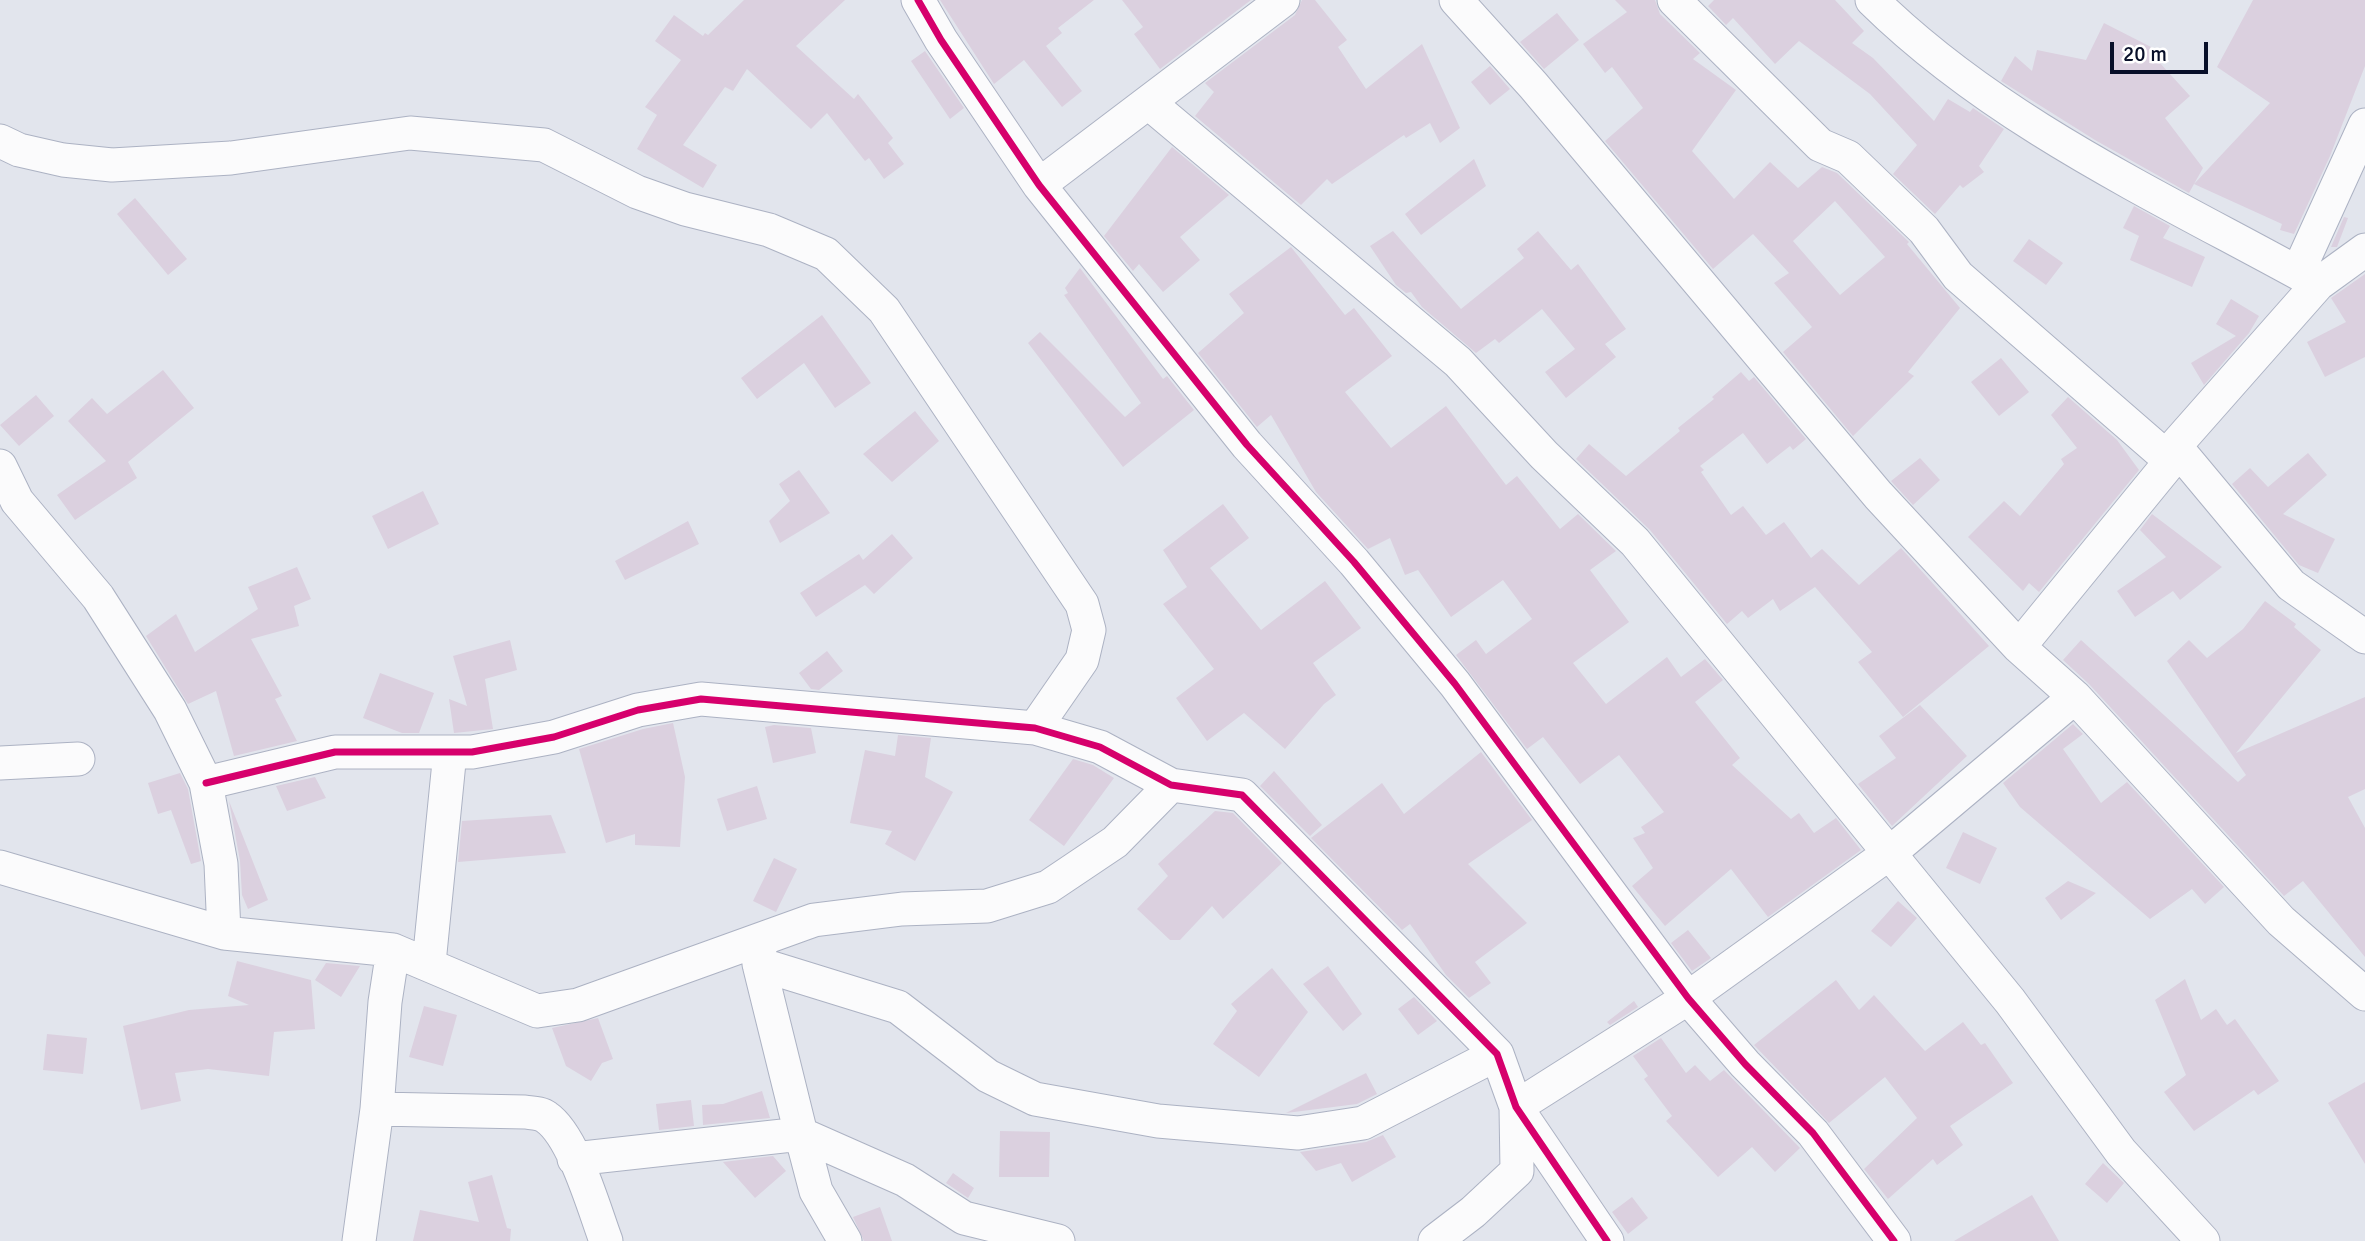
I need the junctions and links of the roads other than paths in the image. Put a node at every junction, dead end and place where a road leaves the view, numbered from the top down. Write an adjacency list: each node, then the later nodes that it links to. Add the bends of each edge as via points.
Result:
1 (918, 0): 9 (street)
2 (1283, 0): 6 (street)
3 (1456, 0): 15 (street, via 1878,495)
4 (1674, 0): 12 (street, via 1820,145 1848,157 1924,230 1958,276)
5 (1872, 0): 11 (street, via 1959,74 2039,130)
6 (1149, 103): 9 (street); 23 (street, via 1458,362 1544,455 1635,542)
7 (2365, 125): 11 (street)
8 (0, 141): 17 (street, via 63,160 112,165 231,158 410,133 544,145 637,192 769,230 826,254 884,310 1082,604 1089,630 1082,660)
9 (1039, 186): 30 (street, via 1247,445 1354,562 1454,684)
10 (2365, 250): 11 (street)
11 (2308, 278): 12 (street)
12 (2173, 454): 14 (street, via 2291,585); 15 (street)
13 (0, 466): 21 (street, via 17,501 98,597 170,710)
14 (2365, 637)
15 (2019, 647): 16 (street)
16 (2075, 697): 23 (street); 29 (street, via 2281,921)
17 (1035, 728): 18 (street, via 701,699 638,710 554,737); 22 (street, via 1100,747)
18 (450, 752): 21 (street, via 335,752); 28 (street)
19 (78, 759): 20 (street)
20 (0, 763)
21 (206, 783): 25 (street, via 220,864)
22 (1171, 785): 27 (street, via 1115,842 1048,887 987,906 902,909 814,920); 31 (street, via 1242,795)
23 (1891, 852): 30 (street); 43 (street, via 2010,1001 2121,1152)
24 (0, 867): 25 (street)
25 (224, 933): 26 (street)
26 (393, 950): 28 (street); 33 (street)
27 (759, 951): 28 (street, via 578,1005 537,1011); 31 (street, via 898,1007 988,1076 1035,1099 1158,1121 1298,1133 1363,1122); 34 (street)
28 (429, 963)
29 (2365, 994)
30 (1688, 998): 32 (street); 42 (street, via 1813,1133)
31 (1497, 1054): 32 (street)
32 (1516, 1107): 40 (street, via 1517,1171); 41 (street)
33 (377, 1110): 35 (street, via 544,1115 558,1128); 36 (street)
34 (801, 1134): 35 (street); 38 (street, via 816,1191); 39 (street, via 905,1180 964,1219)
35 (574, 1159): 37 (street)
36 (359, 1241)
37 (606, 1241)
38 (845, 1241)
39 (1058, 1241)
40 (1435, 1241)
41 (1607, 1241)
42 (1894, 1241)
43 (2203, 1241)

